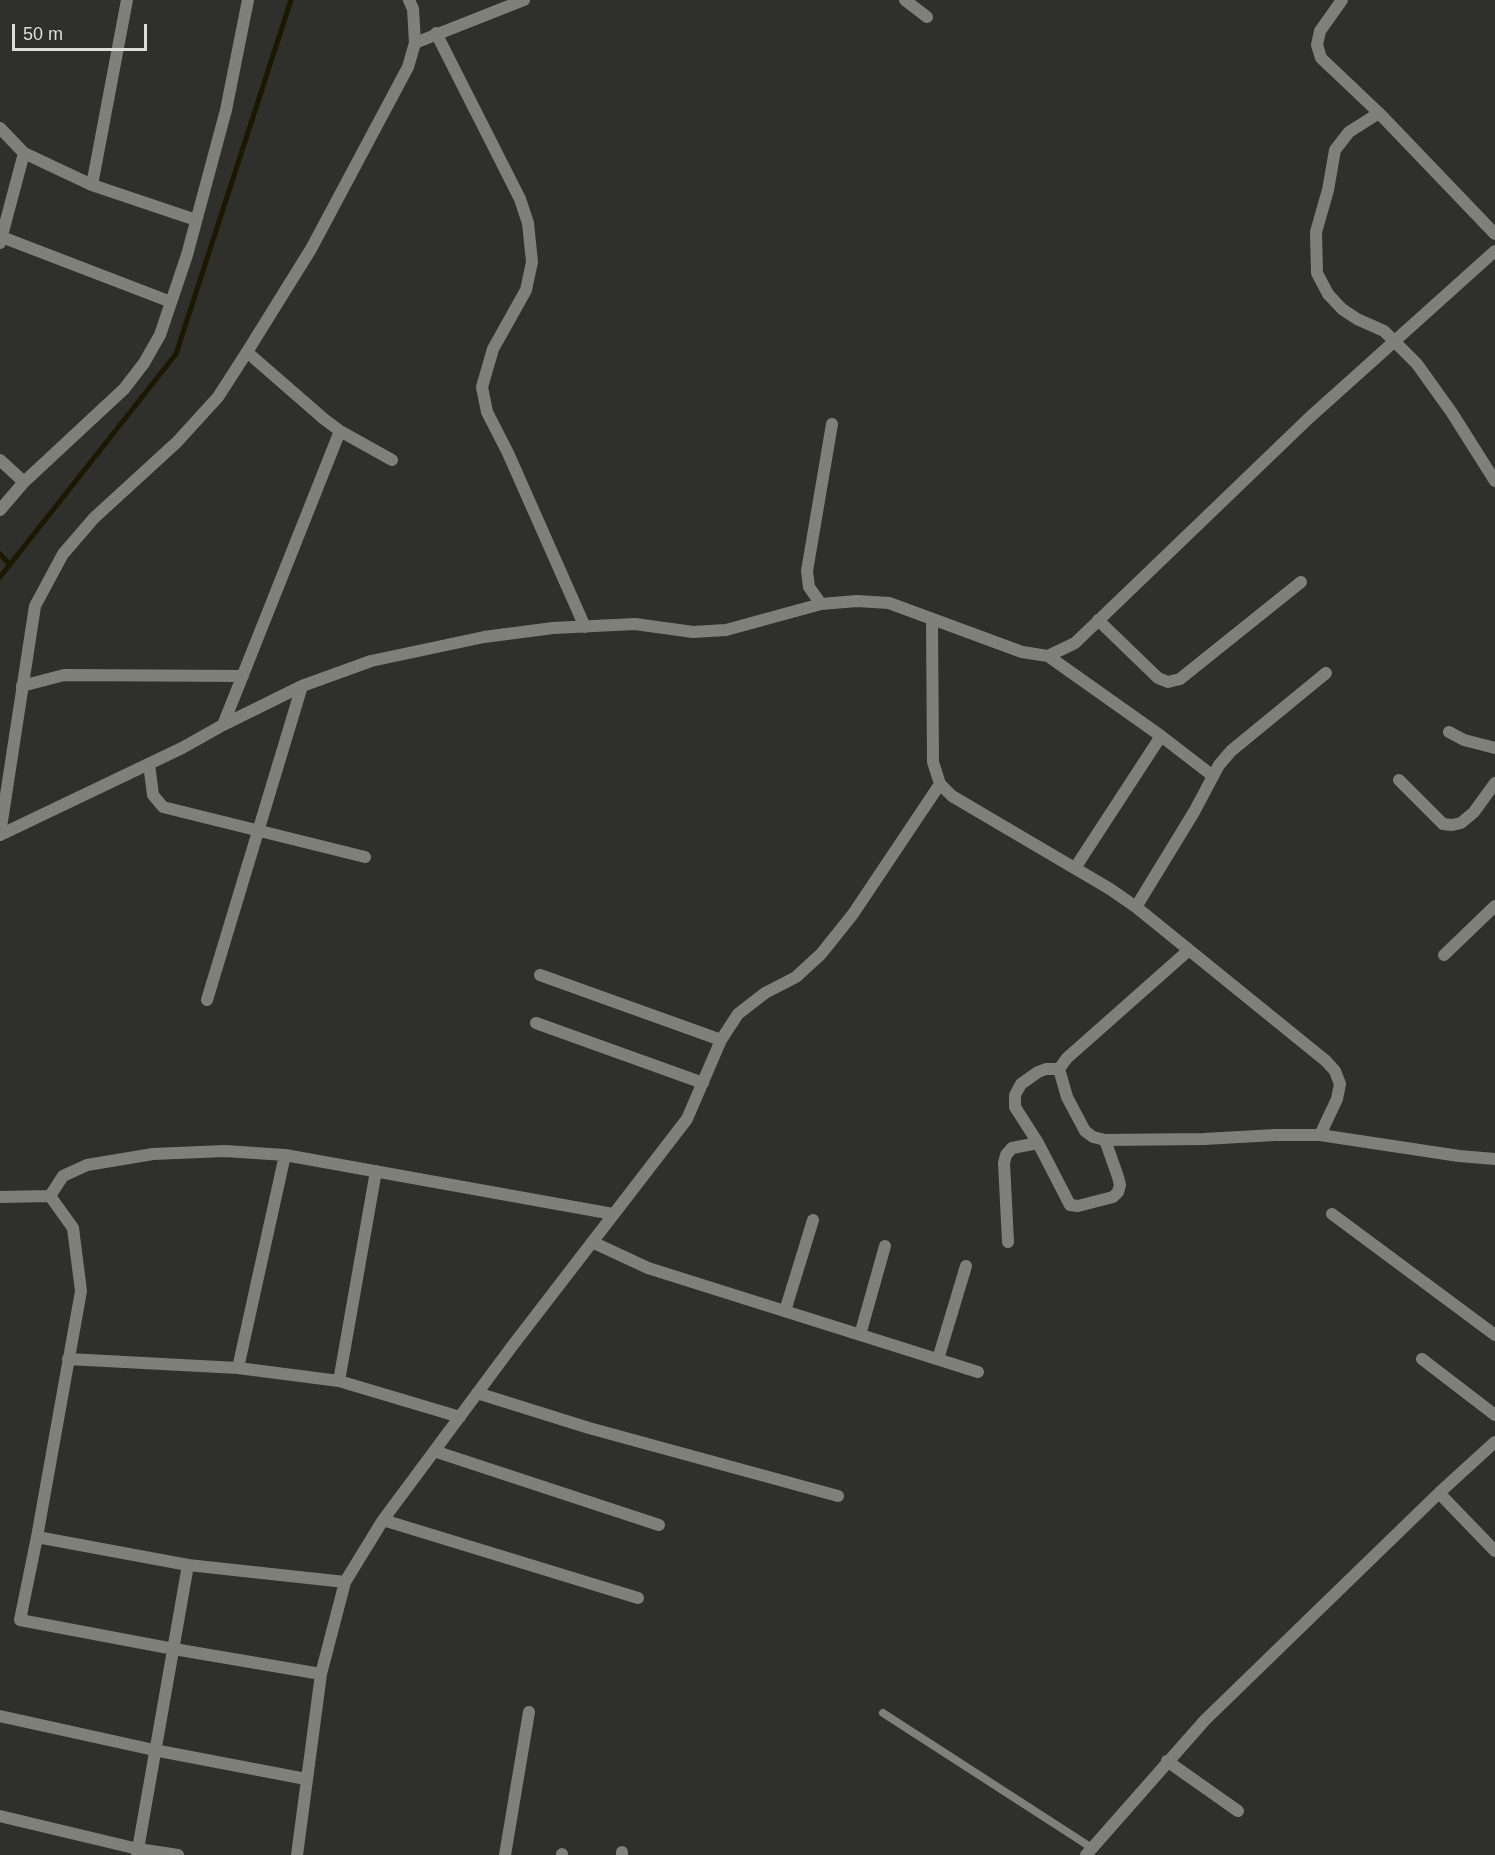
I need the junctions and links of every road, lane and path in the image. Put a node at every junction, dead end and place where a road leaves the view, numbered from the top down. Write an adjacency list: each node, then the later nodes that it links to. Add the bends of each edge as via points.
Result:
1 (127, 0): 13 (street)
2 (248, 0): 14 (street, via 226,110)
3 (410, 0): 9 (street)
4 (524, 0): 8 (street)
5 (905, 0): 7 (street)
6 (1342, 0): 10 (street, via 1320,31 1319,52)
7 (927, 17)
8 (436, 33): 9 (street); 32 (street, via 528,223 532,262 526,290 493,349 482,387 487,412)
9 (415, 43): 20 (street, via 408,67 311,249)
10 (1379, 113): 15 (street); 19 (street, via 1349,132 1335,150 1316,232 1316,262 1328,294 1342,309)
11 (0, 128): 12 (street)
12 (24, 153): 13 (street); 16 (street)
13 (92, 185): 14 (street)
14 (196, 220): 18 (street)
15 (1495, 234)
16 (1, 240): 18 (street)
17 (1495, 251): 19 (street)
18 (171, 302): 26 (street, via 160,335 124,389)
19 (1395, 340): 25 (street, via 1452,413); 31 (street)
20 (247, 352): 22 (street); 36 (street, via 218,397 177,442 94,518 63,555 35,606)
21 (832, 424): 29 (street, via 807,571 809,587)
22 (340, 431): 24 (street); 35 (street)
23 (0, 460): 26 (street)
24 (392, 460)
25 (1495, 481)
26 (24, 482): 27 (street)
27 (0, 510)
28 (1301, 582): 31 (street, via 1180,679 1168,682 1158,678)
29 (820, 604): 30 (street, via 888,603); 32 (street, via 726,630 693,632 635,624)
30 (932, 619): 33 (street, via 1022,652); 46 (street, via 933,762)
31 (1098, 620): 33 (street, via 1075,643)
32 (585, 627): 37 (street, via 495,636 427,649 371,661)
33 (1048, 656): 40 (street)
34 (1326, 672): 43 (street, via 1231,751)
35 (243, 676): 36 (street, via 63,675); 38 (street)
36 (22, 686): 48 (street)
37 (302, 686): 38 (street); 47 (street)
38 (223, 725): 42 (street)
39 (1449, 732): 41 (street)
40 (1161, 736): 43 (street); 50 (street)
41 (1495, 748)
42 (149, 764): 47 (street, via 153,795 163,807); 48 (street)
43 (1213, 776): 52 (street)
44 (1399, 780): 45 (street, via 1443,824 1452,825 1474,812)
45 (1495, 783)
46 (940, 784): 50 (street, via 952,796); 58 (street, via 853,914 821,954 796,977 765,993 738,1014)
47 (259, 830): 49 (street); 56 (street)
48 (0, 835)
49 (365, 856)
50 (1075, 868): 52 (street)
51 (1495, 906): 54 (street)
52 (1140, 911): 53 (street)
53 (1189, 950): 59 (street); 61 (street, via 1335,1071 1340,1084 1337,1099)
54 (1444, 955)
55 (540, 975): 58 (street)
56 (207, 1000)
57 (536, 1023): 60 (street)
58 (721, 1040): 60 (street)
59 (1059, 1069): 62 (street, via 1067,1097 1085,1131); 63 (street, via 1038,1072 1021,1084 1015,1095 1015,1107)
60 (703, 1083): 69 (street, via 687,1119)
61 (1320, 1136): 62 (street); 65 (street)
62 (1105, 1140): 63 (street, via 1118,1177 1118,1192 1113,1197 1078,1206 1065,1199)
63 (1038, 1143): 73 (street, via 1012,1148 1006,1155)
64 (285, 1155): 66 (street); 67 (street, via 225,1151 127,1157 87,1165 63,1176); 82 (street)
65 (1495, 1159)
66 (376, 1171): 69 (street); 84 (street)
67 (50, 1196): 68 (street); 79 (street, via 73,1228 81,1291)
68 (0, 1197)
69 (613, 1214): 72 (street)
70 (1332, 1214): 78 (street)
71 (813, 1220): 76 (street)
72 (592, 1242): 76 (street, via 648,1268); 85 (street)
73 (1008, 1242)
74 (885, 1246): 77 (street)
75 (966, 1266): 80 (street)
76 (785, 1311): 77 (street)
77 (860, 1335): 80 (street)
78 (1495, 1335)
79 (68, 1359): 82 (street); 94 (street)
80 (938, 1359): 83 (street)
81 (1422, 1359): 86 (street)
82 (238, 1368): 84 (street)
83 (978, 1372)
84 (339, 1381): 87 (street)
85 (477, 1393): 87 (street); 91 (street)
86 (1495, 1415)
87 (459, 1417): 89 (street)
88 (1495, 1442): 90 (street)
89 (434, 1451): 92 (street); 93 (street)
90 (1439, 1493): 95 (street); 105 (street)
91 (838, 1496)
92 (383, 1520): 97 (street); 98 (street)
93 (659, 1525)
94 (37, 1537): 96 (street); 99 (street, via 20,1620)
95 (1495, 1551)
96 (188, 1565): 97 (street); 99 (street)
97 (345, 1582): 100 (street)
98 (638, 1598)
99 (174, 1649): 100 (street); 104 (street)
100 (321, 1674): 106 (street)
101 (529, 1713): 113 (street)
102 (884, 1713): 110 (lane)
103 (0, 1716): 104 (street)
104 (154, 1750): 106 (street); 109 (street)
105 (1167, 1761): 107 (street); 110 (street)
106 (306, 1779): 112 (street)
107 (1238, 1811)
108 (0, 1816): 109 (street)
109 (137, 1852): 111 (street)
110 (1093, 1853)
111 (178, 1855)
112 (297, 1855)
113 (505, 1855)

